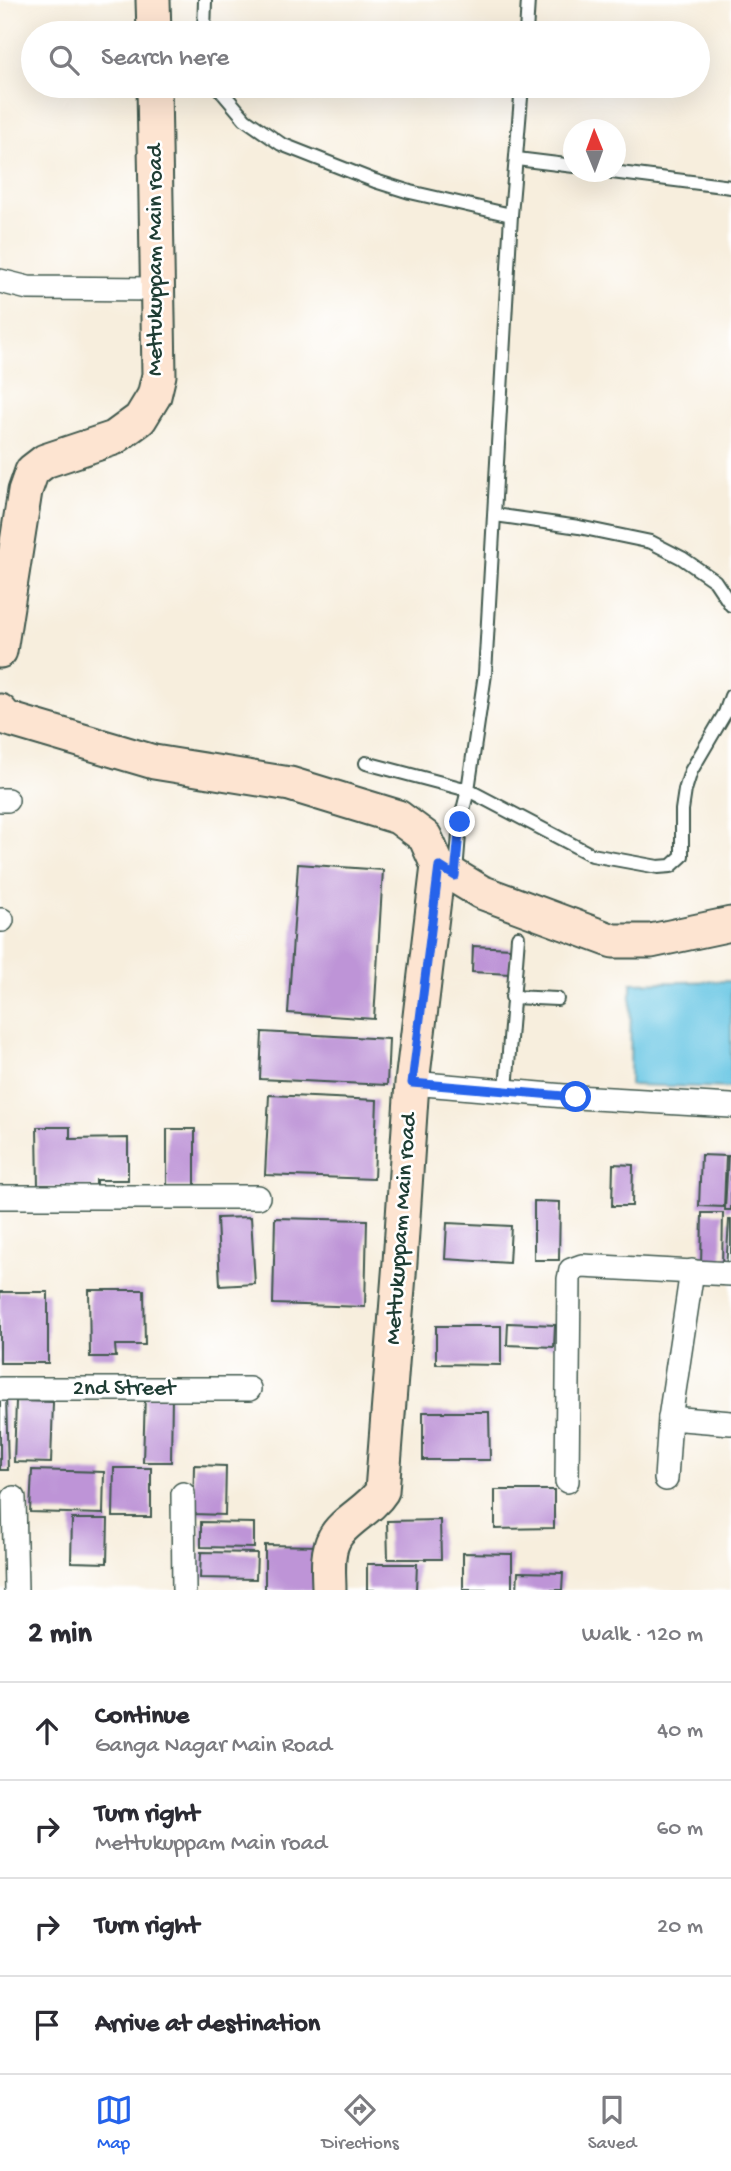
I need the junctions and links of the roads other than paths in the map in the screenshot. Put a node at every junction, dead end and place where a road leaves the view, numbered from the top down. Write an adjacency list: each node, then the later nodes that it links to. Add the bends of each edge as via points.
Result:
1 (153, 0): 4 (main road)
2 (205, 0): 5 (lane)
3 (528, 0): 6 (lane)
4 (153, 21)
5 (204, 21)
6 (527, 21)
7 (154, 98): 16 (main road, Mettukuppam Main road)
8 (227, 98): 14 (lane, via 245,119 281,144 410,192)
9 (521, 98): 10 (lane)
10 (517, 159): 11 (lane); 14 (lane)
11 (563, 165)
12 (626, 174): 13 (lane)
13 (731, 187)
14 (511, 215): 17 (lane)
15 (0, 281): 16 (street, via 28,288)
16 (157, 289): 19 (main road, Mettukuppam Main road, via 159,375 154,396 140,419 114,438 45,461 32,471)
17 (495, 515): 18 (lane, via 651,542 715,581); 23 (lane, via 485,674)
18 (731, 605)
19 (0, 652)
20 (731, 696): 23 (lane, via 691,771 682,810 682,856 671,866 592,855)
21 (0, 711): 24 (main road, via 15,721 154,762 290,784 398,817 425,837)
22 (366, 763): 23 (lane)
23 (468, 789): 24 (lane)
24 (447, 871): 25 (main road, via 481,892 613,941 651,941); 29 (main road, Mettukuppam Main road)
25 (731, 924)
26 (518, 937): 27 (lane)
27 (512, 997): 28 (lane); 30 (lane)
28 (557, 999)
29 (412, 1083): 30 (street); 46 (main road, Mettukuppam Main road, via 382,1491 334,1539)
30 (506, 1090): 31 (street)
31 (731, 1106)
32 (0, 1197): 33 (street)
33 (258, 1197)
34 (692, 1271): 35 (street); 38 (street); 41 (street, via 582,1266 571,1270)
35 (731, 1274)
36 (0, 1389): 37 (street, 2nd Street)
37 (249, 1390)
38 (670, 1418): 39 (street); 40 (street)
39 (731, 1423)
40 (666, 1479)
41 (567, 1481)
42 (183, 1494): 45 (street)
43 (14, 1498): 44 (street)
44 (16, 1590)
45 (184, 1590)
46 (329, 1590)

